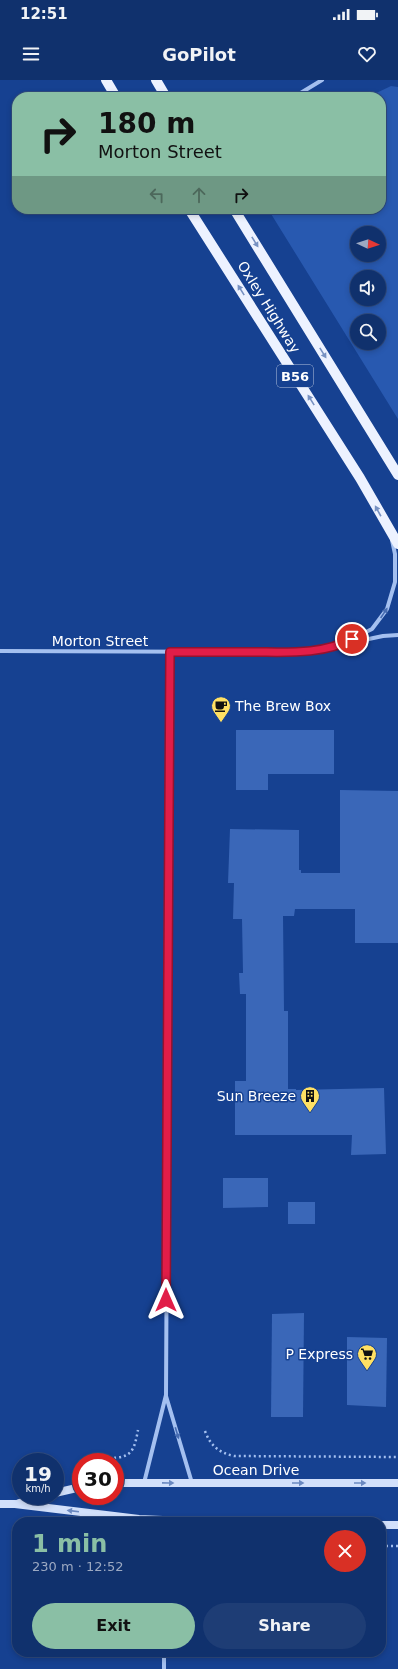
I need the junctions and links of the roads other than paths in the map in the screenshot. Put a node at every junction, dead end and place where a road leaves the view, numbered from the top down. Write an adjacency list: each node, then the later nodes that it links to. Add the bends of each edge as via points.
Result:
1 (106, 80): 4 (main road)
2 (156, 80): 5 (main road)
3 (322, 80): 6 (street)
4 (113, 92)
5 (163, 92)
6 (302, 92)
7 (192, 214): 10 (main road, Oxley Highway / B56, one-way to 7, via 360,478)
8 (237, 214): 9 (main road, Oxley Highway / B56, one-way to 9)
9 (398, 475)
10 (391, 533): 11 (main road, Oxley Highway / B56); 13 (street, Morton Street, one-way to 10, via 372,629 387,609 395,582 395,554)
11 (398, 544)
12 (398, 635): 13 (street, Morton Street)
13 (343, 644): 15 (street, Morton Street, via 292,652)
14 (0, 651): 15 (street, Morton Street)
15 (170, 652): 16 (street)
16 (166, 1396): 18 (street); 19 (street, one-way to 19)
17 (124, 1483): 18 (main road, Ocean Drive)
18 (144, 1483): 19 (main road, Ocean Drive, one-way to 19)
19 (192, 1483): 20 (main road, Ocean Drive, one-way to 20)
20 (398, 1483)
21 (0, 1504): 22 (main road)
22 (12, 1504)
23 (23, 1505): 24 (main road, one-way to 23)
24 (116, 1517)
25 (386, 1525): 26 (main road)
26 (398, 1525)
27 (164, 1657): 28 (street)
28 (164, 1669)

